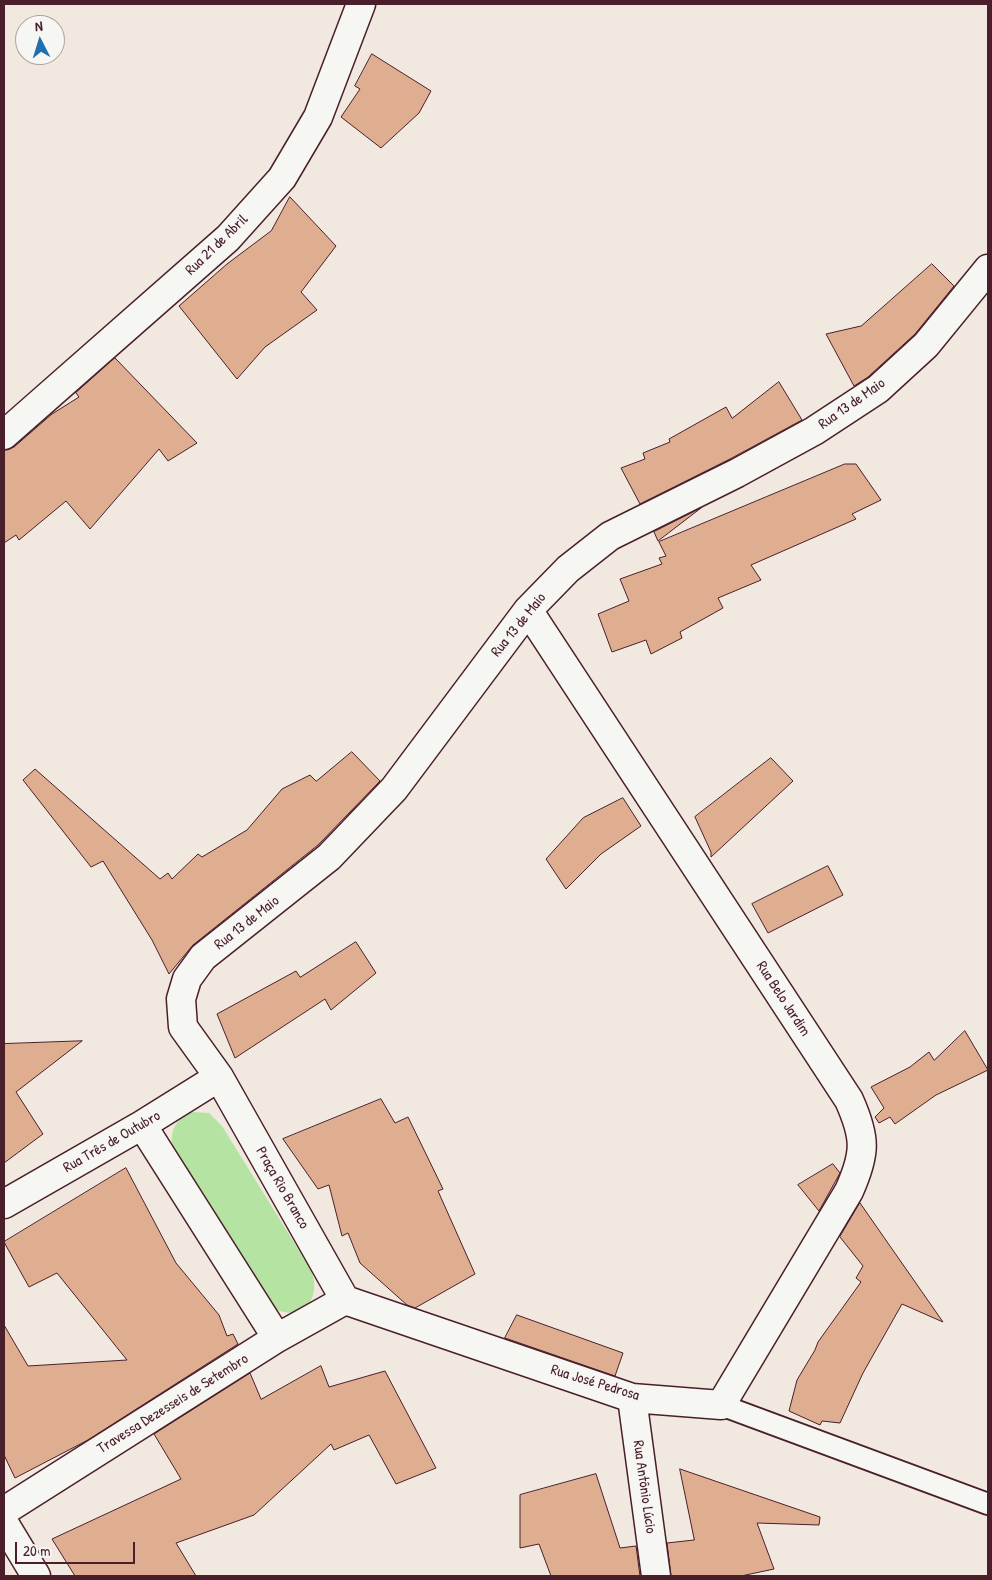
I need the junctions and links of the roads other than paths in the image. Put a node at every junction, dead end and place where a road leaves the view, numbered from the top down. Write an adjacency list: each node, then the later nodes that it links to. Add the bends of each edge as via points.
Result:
1 (361, 4): 3 (street, Rua 21 de Abril, via 318,116 282,178 228,238)
2 (988, 269): 4 (street, Rua 13 de Maio, via 926,345 878,389 814,431 610,536 568,569)
3 (4, 435)
4 (528, 610): 5 (street, Rua 13 de Maio, via 394,789 329,857 203,957 188,979 181,999 183,1027); 11 (street, Rua Belo Jardim, via 849,1100 860,1125 863,1147 859,1170 849,1191)
5 (219, 1077): 6 (street, Rua Três de Outubro); 8 (street, Praça Rio Branco)
6 (142, 1125): 7 (street, Rua Três de Outubro); 9 (street)
7 (4, 1204)
8 (345, 1300): 9 (street, Travessa Dezesseis de Setembro); 10 (street, Rua José Pedrosa)
9 (277, 1338): 13 (street, Travessa Dezesseis de Setembro)
10 (632, 1398): 11 (street, Rua José Pedrosa); 16 (street, Rua Antônio Lúcio)
11 (721, 1405): 12 (lane, Rua José Pedrosa)
12 (988, 1504)
13 (4, 1511)
14 (4, 1523): 15 (street)
15 (36, 1576)
16 (656, 1576)

